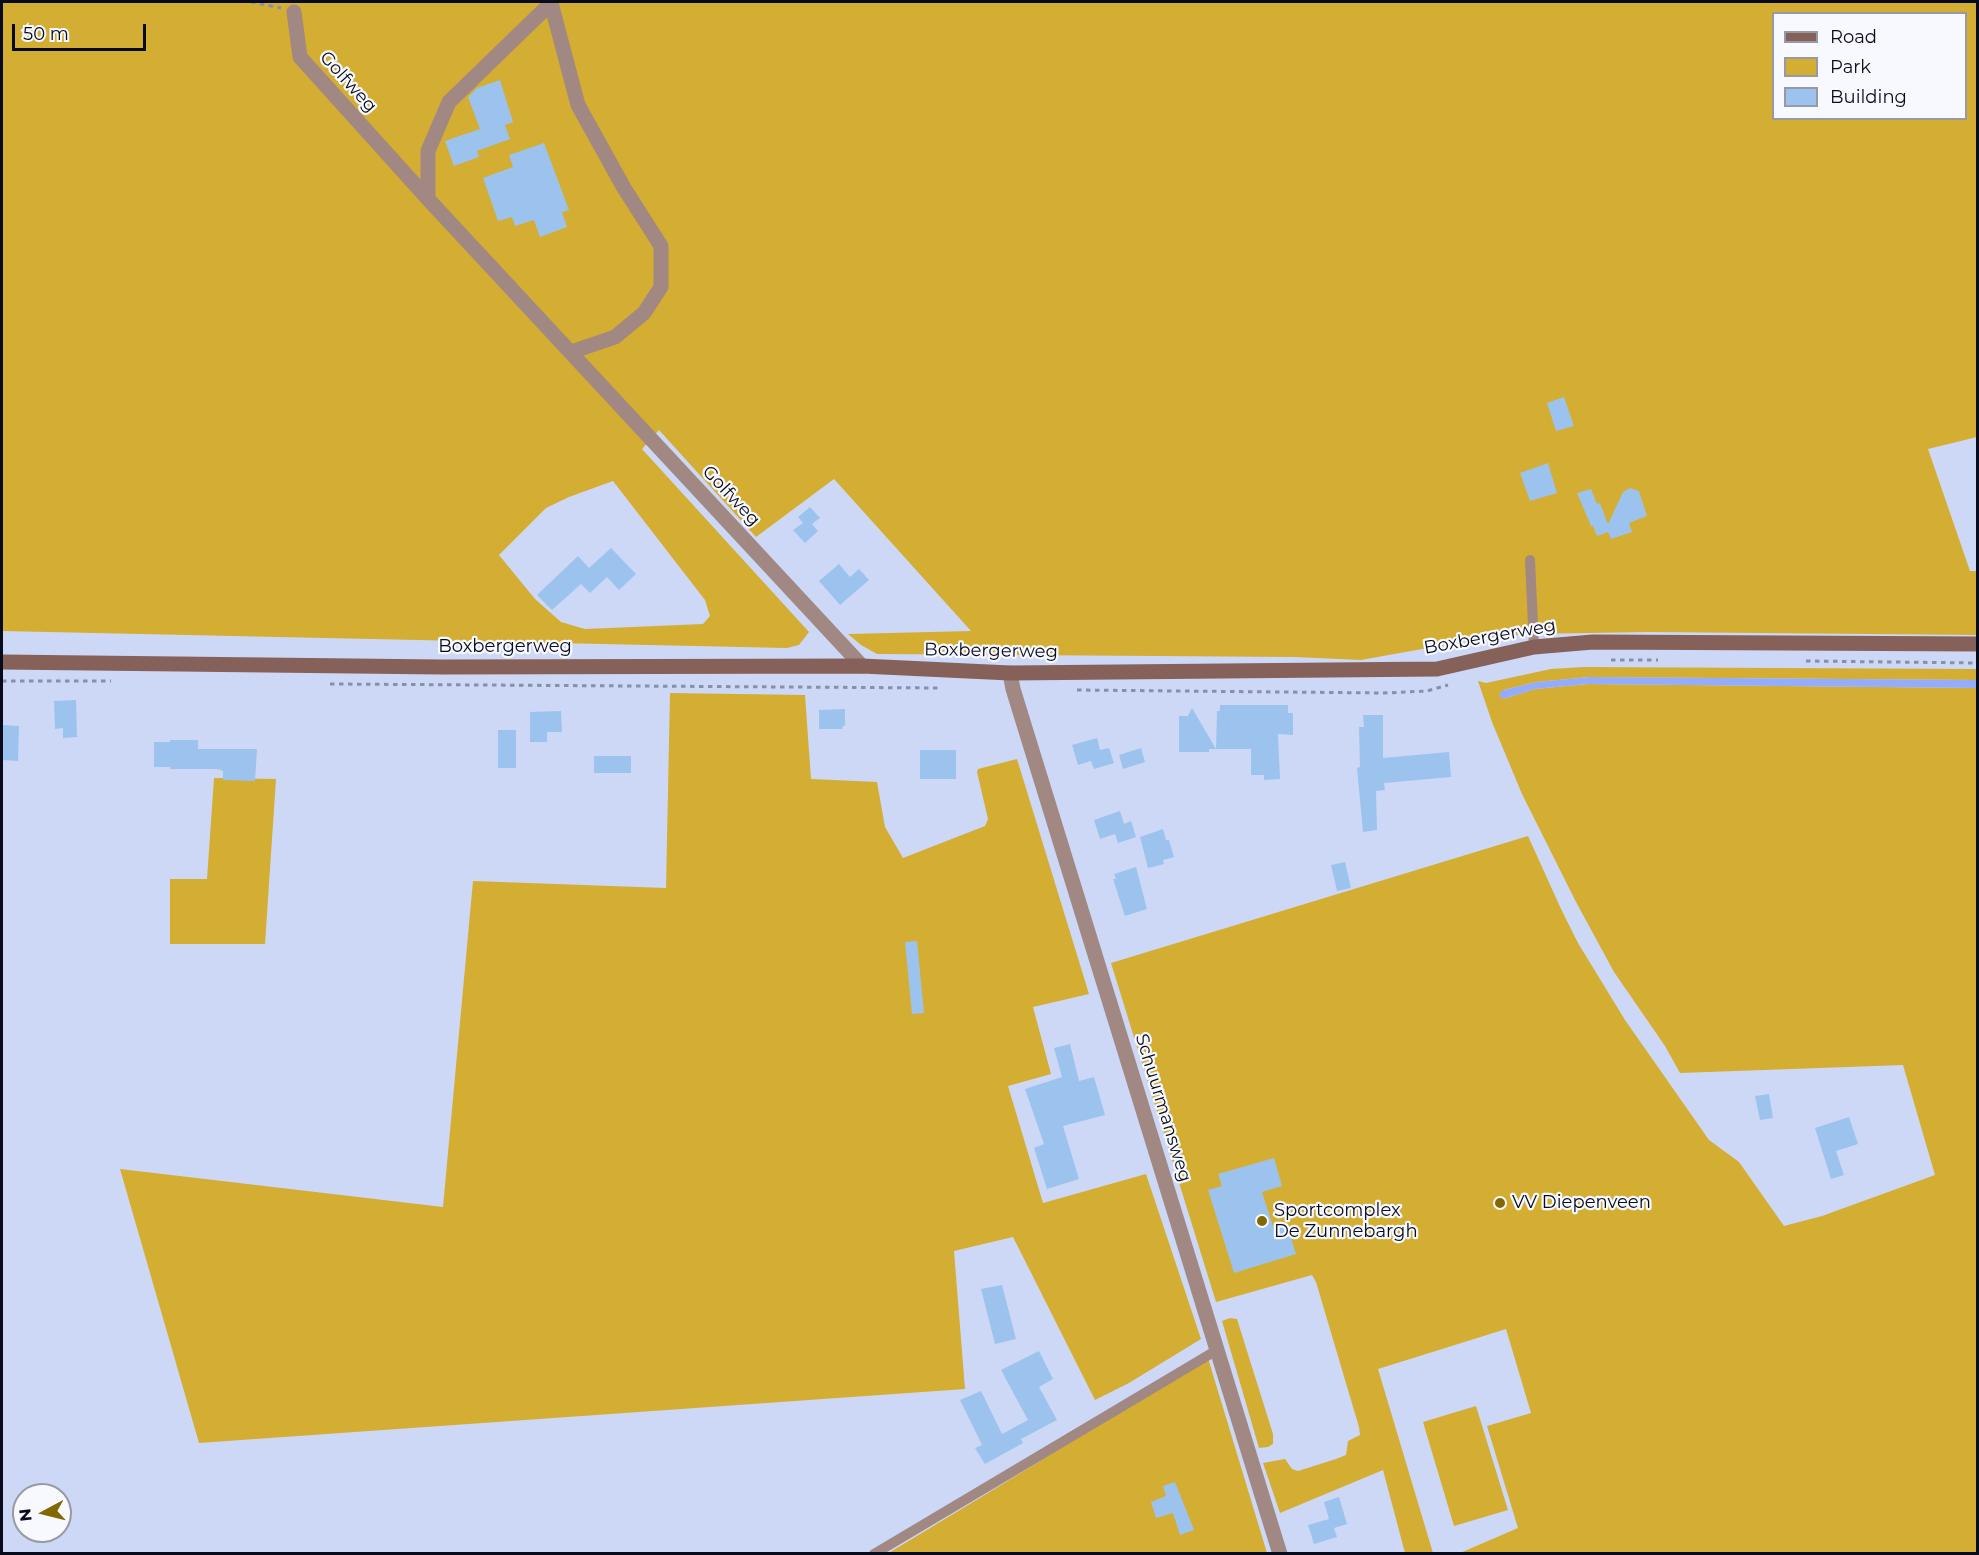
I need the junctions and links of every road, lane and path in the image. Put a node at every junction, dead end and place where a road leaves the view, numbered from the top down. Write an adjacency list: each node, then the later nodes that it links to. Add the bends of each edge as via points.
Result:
1 (251, 2): 3 (path)
2 (551, 2): 4 (street, via 449,102 428,151); 5 (street, via 578,105 661,246 661,287 644,313 615,337)
3 (294, 12): 4 (street, Golfweg, via 300,57)
4 (428, 199): 5 (street, Golfweg)
5 (571, 352): 10 (street, Golfweg)
6 (1530, 560): 8 (lane)
7 (1977, 644): 8 (street, Boxbergerweg, via 1593,642)
8 (1534, 647): 11 (street, Boxbergerweg, via 1437,669)
9 (2, 662): 10 (street, Boxbergerweg)
10 (862, 666): 11 (street, Boxbergerweg)
11 (1010, 673): 12 (street, Schuurmansweg)
12 (1216, 1350): 13 (lane); 14 (street, Schuurmansweg)
13 (874, 1554)
14 (1280, 1554)

